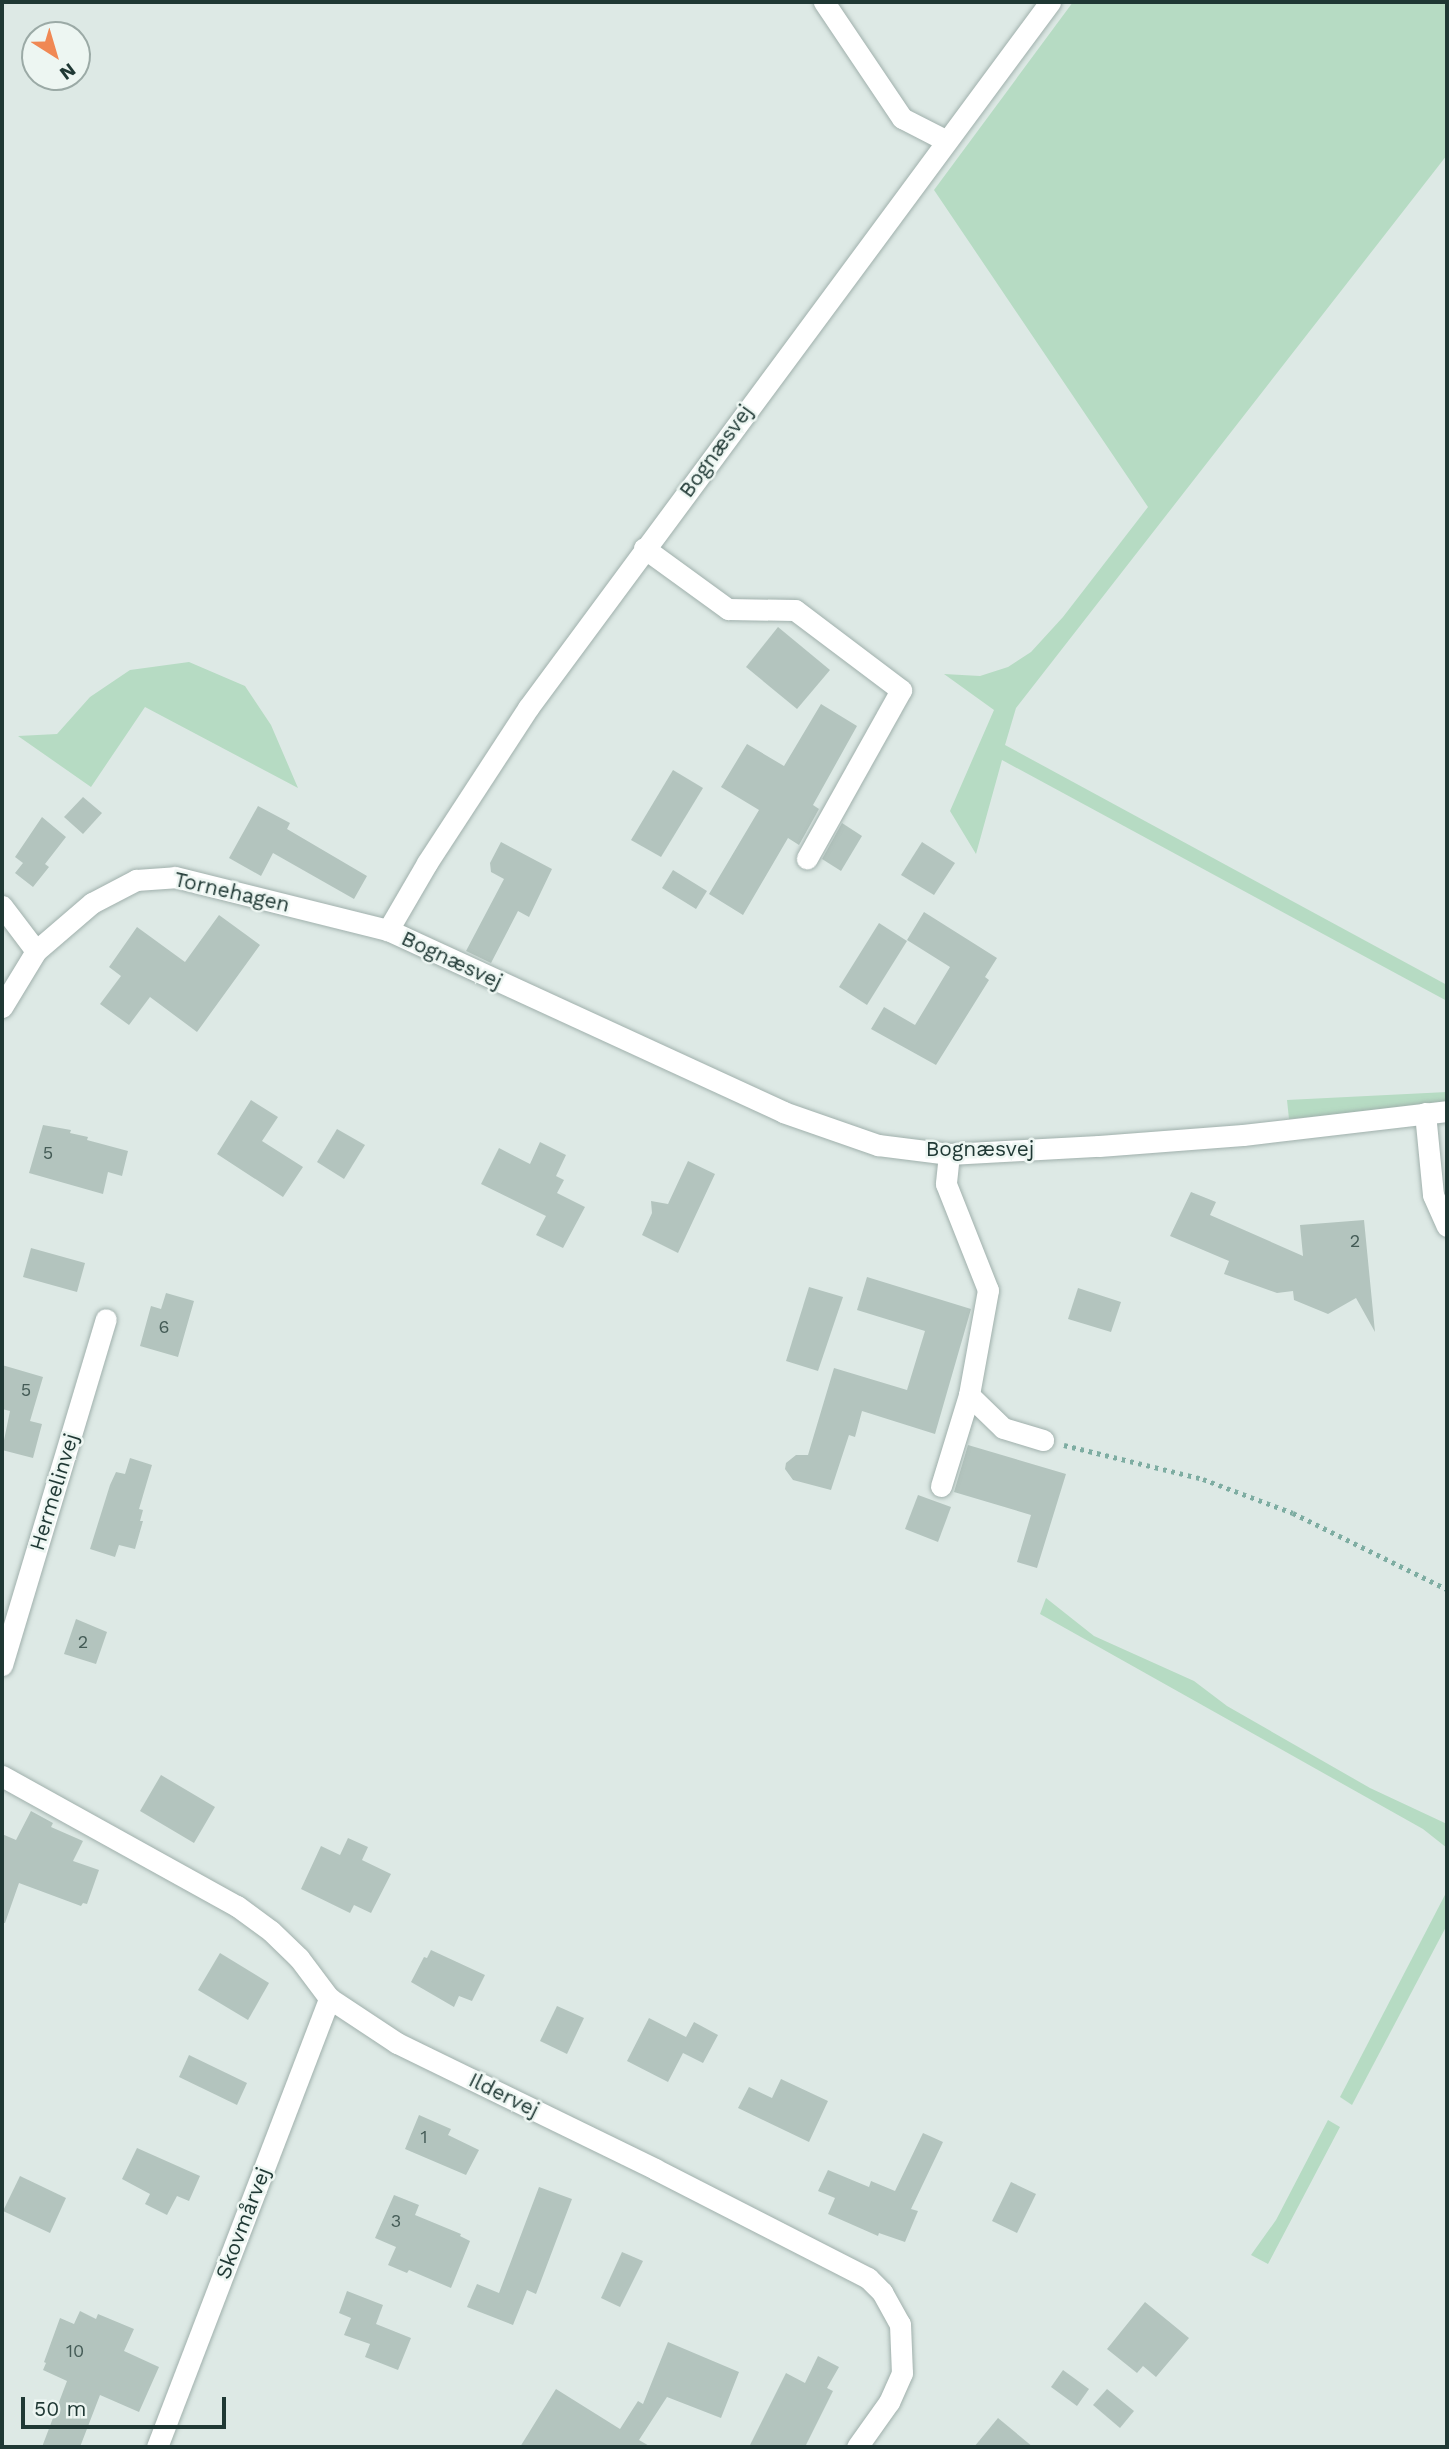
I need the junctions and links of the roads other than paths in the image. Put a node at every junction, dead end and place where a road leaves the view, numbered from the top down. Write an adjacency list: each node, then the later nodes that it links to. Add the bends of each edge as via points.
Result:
1 (824, 2): 3 (street, via 902,118)
2 (1050, 2): 3 (street, Bognæsvej)
3 (945, 141): 4 (street, Bognæsvej)
4 (644, 548): 5 (street, via 728,609 795,610 901,690); 7 (street, Bognæsvej, via 528,708)
5 (807, 858)
6 (2, 906): 8 (street)
7 (388, 930): 8 (street, Tornehagen, via 182,878 155,876 102,896); 12 (street, Bognæsvej, via 783,1112 878,1145)
8 (36, 951): 9 (street, Tornehagen)
9 (2, 1007)
10 (1447, 1111): 11 (street, Bognæsvej)
11 (1425, 1113): 12 (street, Bognæsvej, via 1243,1135); 13 (street, via 1433,1195)
12 (949, 1154): 15 (street, via 946,1184 988,1290)
13 (1447, 1226)
14 (106, 1319): 18 (street, Hermelinvej)
15 (969, 1395): 16 (street, via 1003,1429); 17 (street)
16 (1043, 1440)
17 (941, 1486)
18 (2, 1665)
19 (2, 1776): 20 (street, Ildervej, via 237,1906 299,1958)
20 (329, 1998): 21 (street, Skovmårvej); 22 (street, Ildervej, via 397,2043 869,2278 900,2324 902,2373 889,2402)
21 (158, 2447)
22 (857, 2447)

